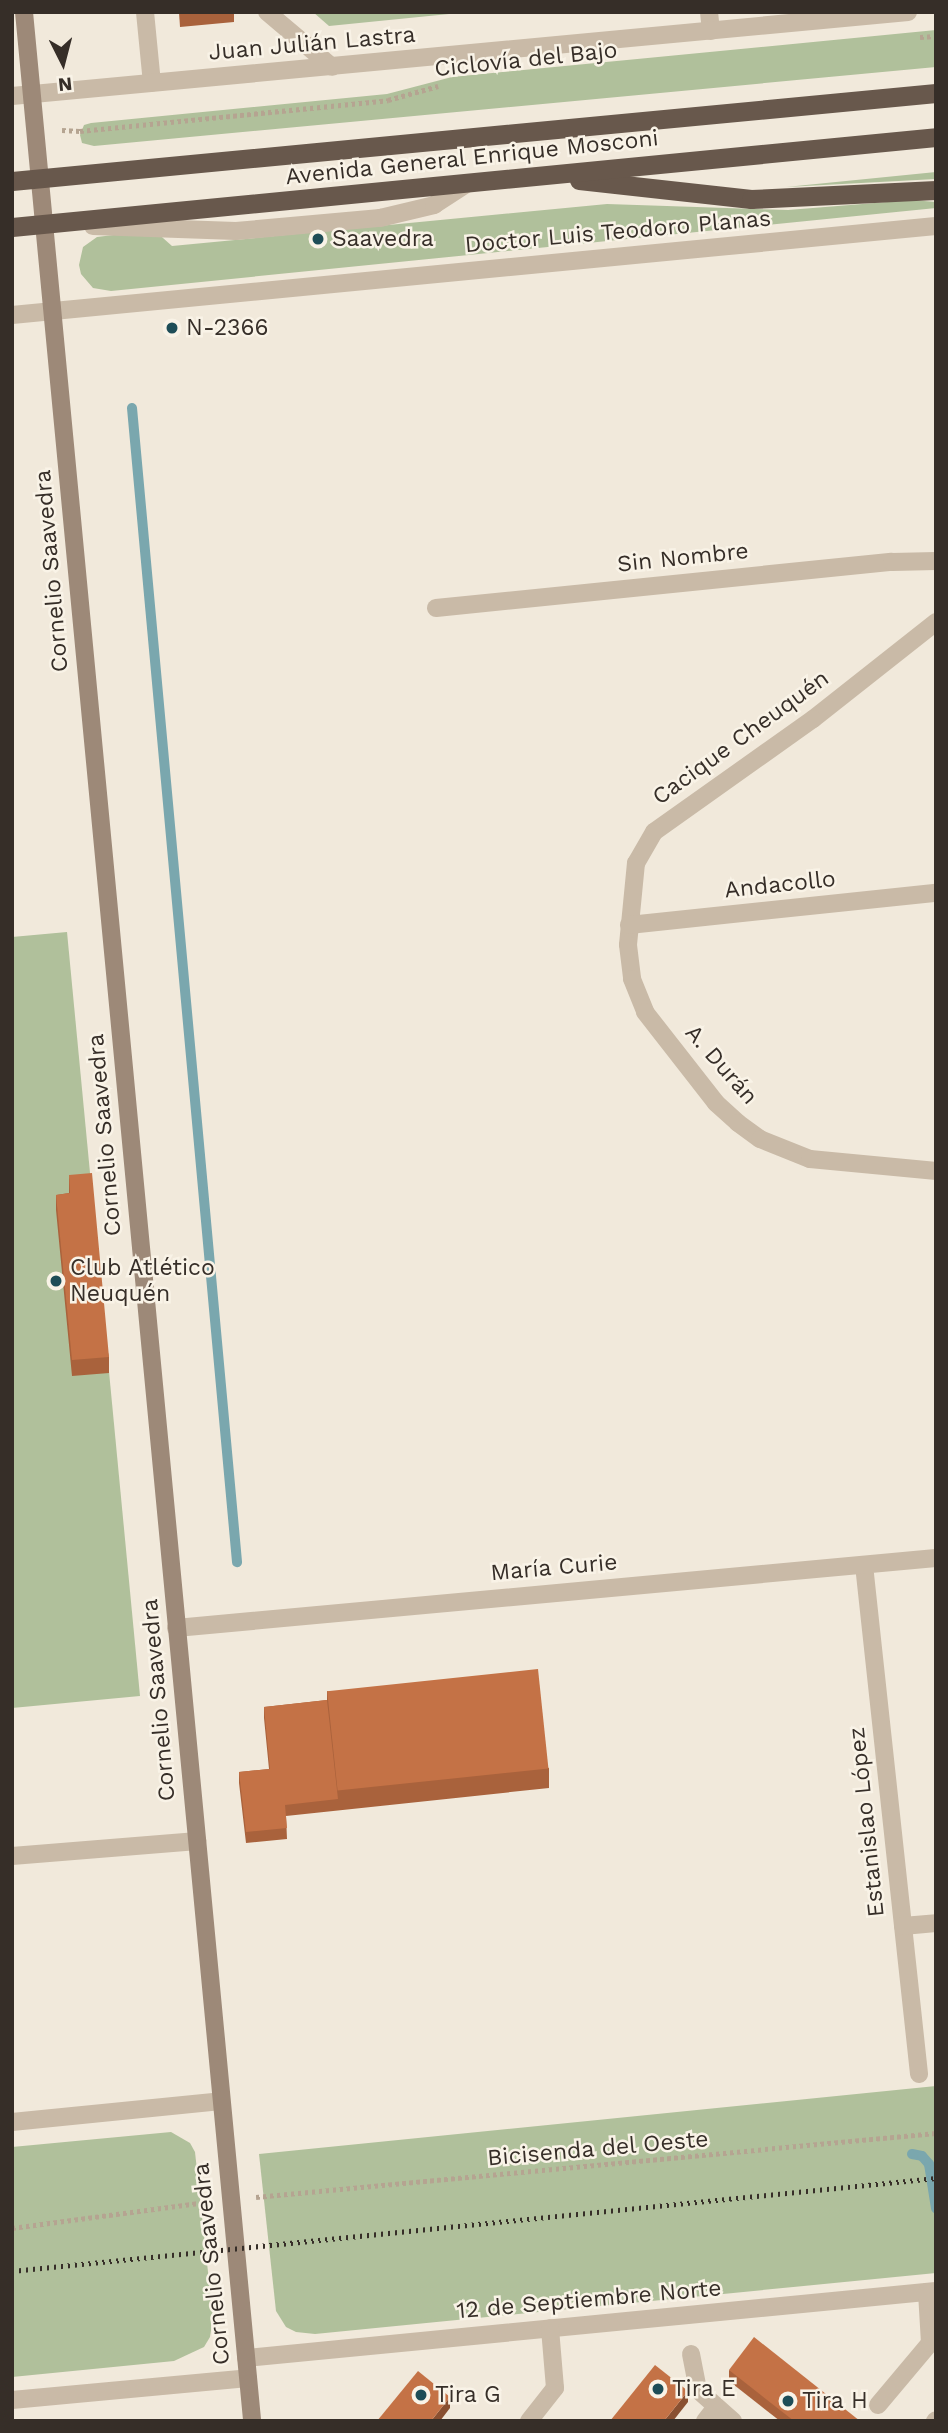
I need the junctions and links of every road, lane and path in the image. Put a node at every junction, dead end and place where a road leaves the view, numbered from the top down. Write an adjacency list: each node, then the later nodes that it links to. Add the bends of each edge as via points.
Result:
1 (24, 12): 14 (main road, Cornelio Saavedra)
2 (145, 12): 11 (street)
3 (267, 12): 10 (street)
4 (709, 12): 7 (street)
5 (908, 12): 6 (street, Juan Julián Lastra)
6 (790, 18): 7 (street, Juan Julián Lastra)
7 (711, 31): 10 (street, Juan Julián Lastra)
8 (936, 36): 9 (path)
9 (908, 38)
10 (332, 67): 11 (street, Juan Julián Lastra)
11 (152, 83): 14 (street, Juan Julián Lastra)
12 (441, 85): 16 (path, Ciclovía del Bajo, via 388,100)
13 (936, 93): 19 (highway, Avenida General Enrique Mosconi)
14 (32, 95): 15 (street, Juan Julián Lastra); 19 (main road, Cornelio Saavedra)
15 (12, 96)
16 (80, 131)
17 (936, 137): 18 (highway, Avenida General Enrique Mosconi)
18 (539, 176): 21 (highway, Avenida General Enrique Mosconi); 22 (highway, via 751,199)
19 (40, 179): 20 (highway, Avenida General Enrique Mosconi); 23 (main road, Cornelio Saavedra)
20 (12, 181)
21 (468, 183): 23 (highway, Avenida General Enrique Mosconi); 23 (street, via 418,211 328,223 236,231)
22 (936, 190)
23 (44, 224): 25 (highway, Avenida General Enrique Mosconi); 26 (main road, Cornelio Saavedra)
24 (936, 226): 26 (street, Doctor Luis Teodoro Planas)
25 (12, 227)
26 (52, 311): 27 (street, Doctor Luis Teodoro Planas); 36 (main road, Cornelio Saavedra)
27 (12, 315)
28 (936, 561): 29 (street, Sin Nombre)
29 (436, 608)
30 (936, 622): 32 (street, Cacique Cheuquén, via 813,719 654,832 636,863)
31 (936, 893): 32 (street, Andacollo)
32 (629, 925): 33 (street, A. Durán, via 632,979 645,1012 716,1103 738,1123 771,1144 810,1158)
33 (936, 1171)
34 (936, 1558): 35 (street, María Curie)
35 (863, 1564): 36 (street, María Curie); 40 (street, Estanislao López)
36 (176, 1628): 37 (main road, Cornelio Saavedra)
37 (197, 1841): 38 (street); 42 (main road, Cornelio Saavedra)
38 (12, 1856)
39 (936, 1923): 40 (street)
40 (903, 1926): 41 (street, Estanislao López)
41 (919, 2074)
42 (221, 2101): 43 (street); 51 (main road, Cornelio Saavedra)
43 (12, 2122)
44 (936, 2133): 45 (path, Bicisenda del Oeste)
45 (263, 2196)
46 (201, 2203): 47 (path)
47 (12, 2228)
48 (931, 2292): 49 (street, 12 de Septiembre Norte); 54 (street, via 930,2343)
49 (550, 2328): 51 (street, 12 de Septiembre Norte); 57 (street, via 555,2388)
50 (691, 2354): 55 (street, via 694,2382)
51 (246, 2358): 52 (main road, Cornelio Saavedra)
52 (248, 2378): 53 (street); 56 (main road, Cornelio Saavedra)
53 (12, 2400)
54 (878, 2405)
55 (710, 2414): 58 (street)
56 (253, 2421)
57 (529, 2421)
58 (733, 2421)

